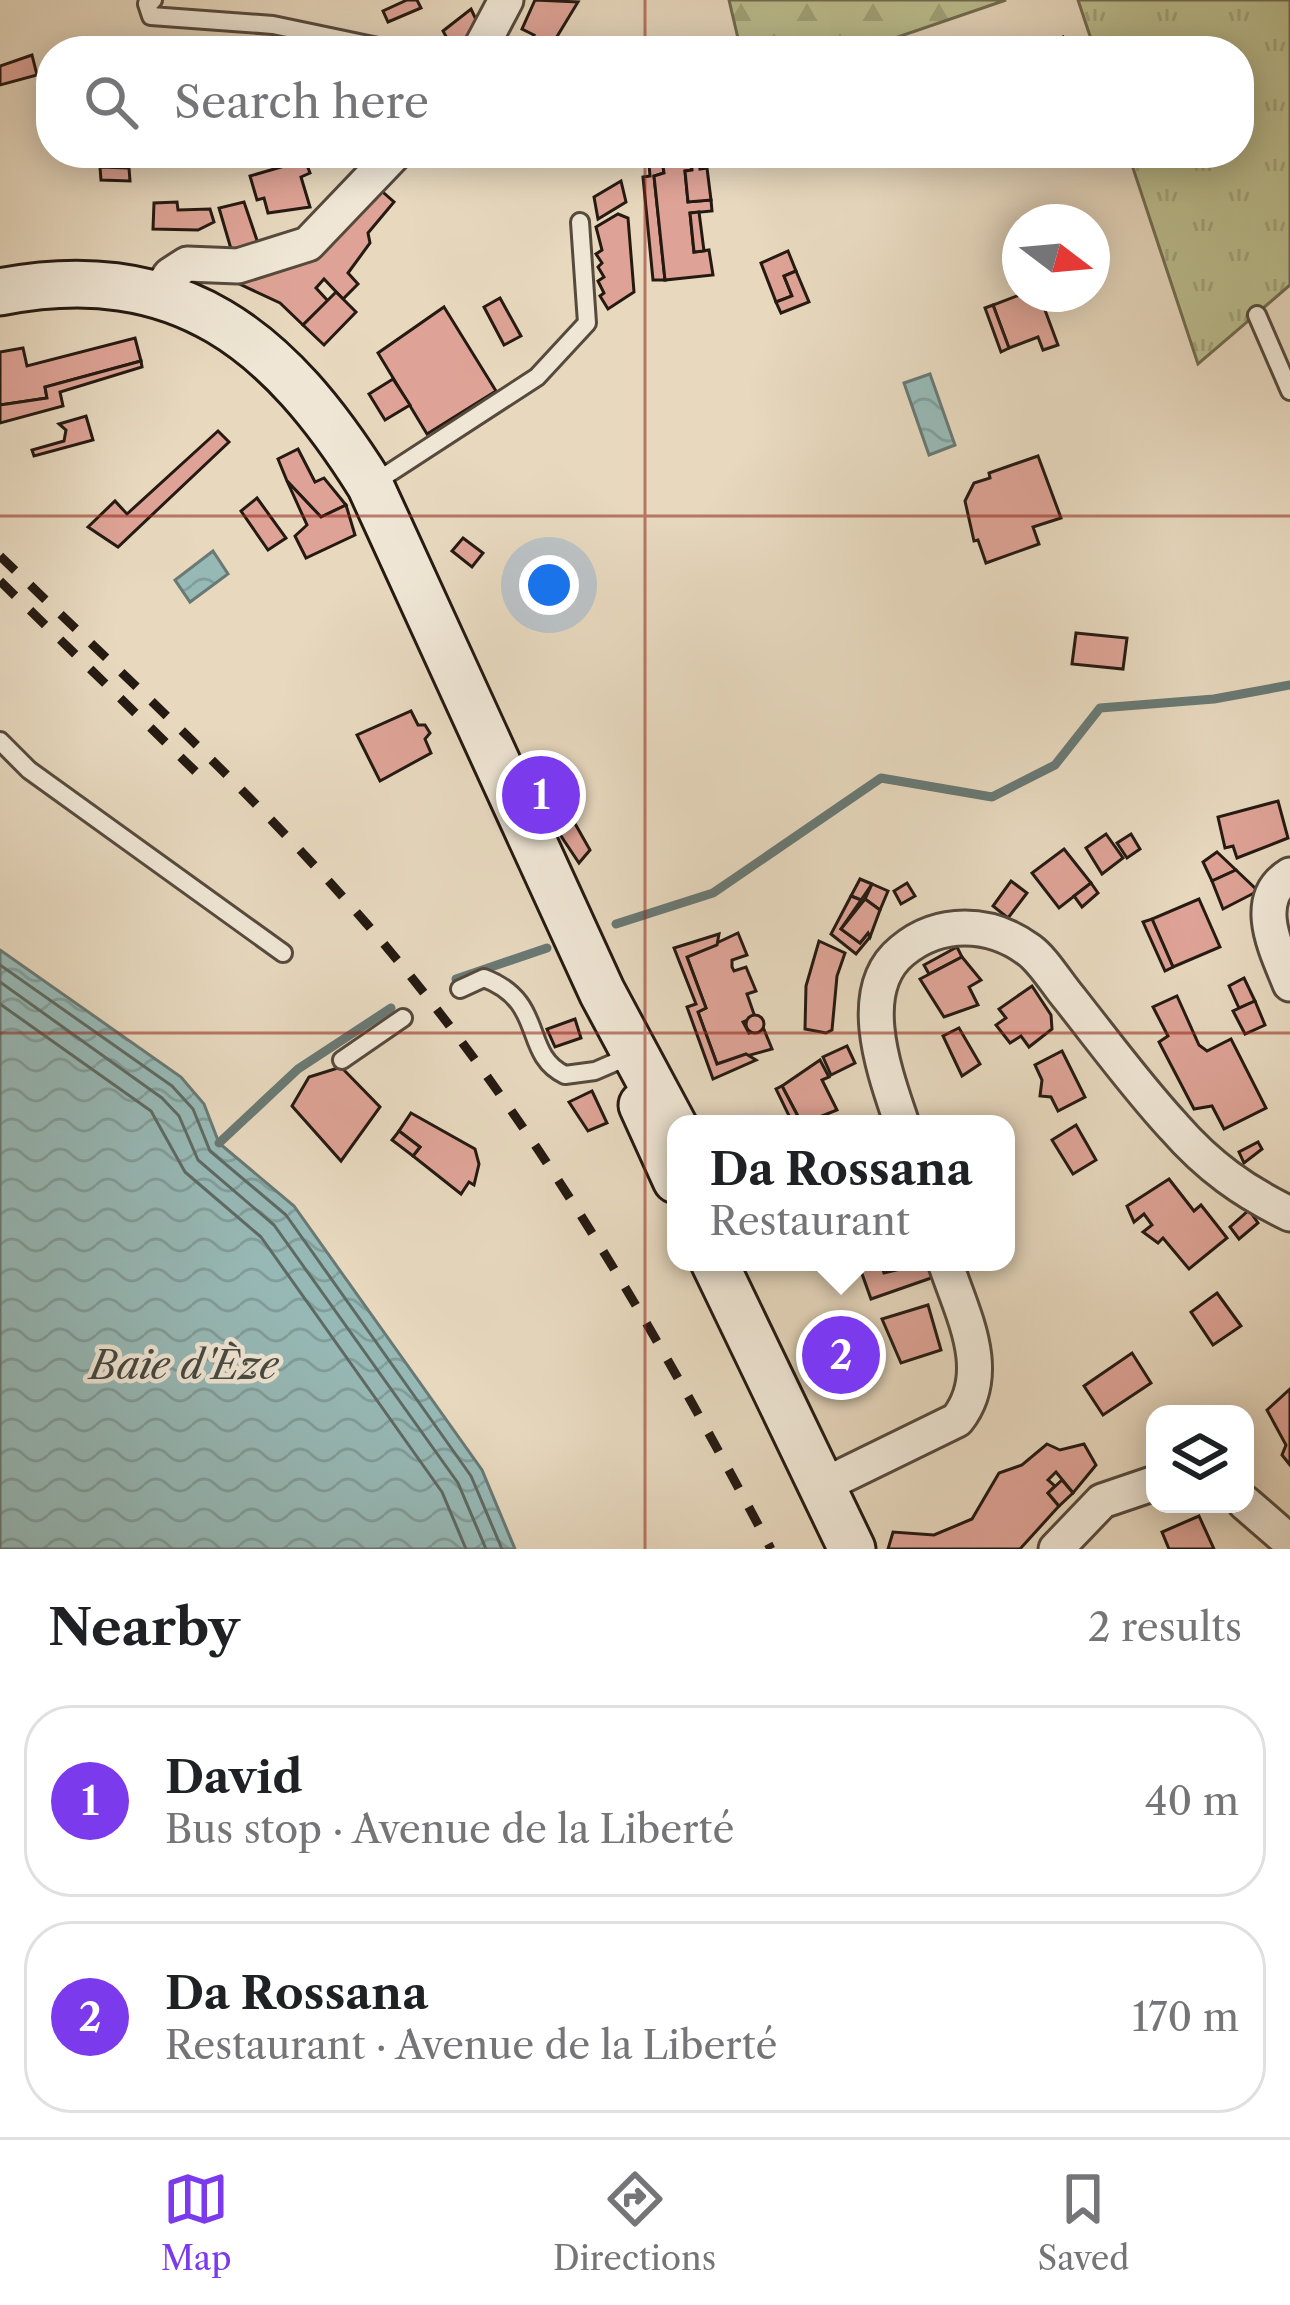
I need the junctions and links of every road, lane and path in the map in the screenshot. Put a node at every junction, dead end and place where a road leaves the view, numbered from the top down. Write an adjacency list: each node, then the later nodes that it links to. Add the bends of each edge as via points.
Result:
1 (153, 0): 3 (lane, via 151,16)
2 (506, 0): 4 (street)
3 (325, 36)
4 (487, 36)
5 (380, 168): 8 (street, via 308,244 238,266 187,264)
6 (580, 222): 11 (lane, via 587,323 537,377)
7 (0, 292): 8 (main road, via 89,284)
8 (158, 294): 11 (main road, via 233,330 296,381)
9 (1257, 315): 10 (lane)
10 (1290, 391)
11 (370, 485): 18 (main road)
12 (0, 741): 14 (lane, via 28,770)
13 (1290, 875): 15 (street, via 1269,902 1269,929)
14 (283, 953)
15 (1290, 984)
16 (460, 989): 18 (lane, via 484,978 505,986 524,1004 544,1057 565,1075 595,1071)
17 (403, 1018): 19 (lane)
18 (622, 1043): 21 (main road); 22 (main road)
19 (342, 1060)
20 (899, 1115): 23 (street, via 878,1049 879,992 898,953 963,925 995,932 1030,950 1175,1129 1239,1190)
21 (667, 1116)
22 (667, 1157)
23 (1290, 1214)
24 (718, 1271): 27 (main road)
25 (742, 1271): 27 (main road, via 801,1399)
26 (948, 1271): 27 (street, via 979,1368 973,1400 957,1420)
27 (824, 1485): 31 (main road)
28 (1146, 1486): 32 (street, via 1102,1501)
29 (1254, 1511): 30 (street)
30 (1290, 1542)
31 (853, 1549)
32 (1056, 1549)

